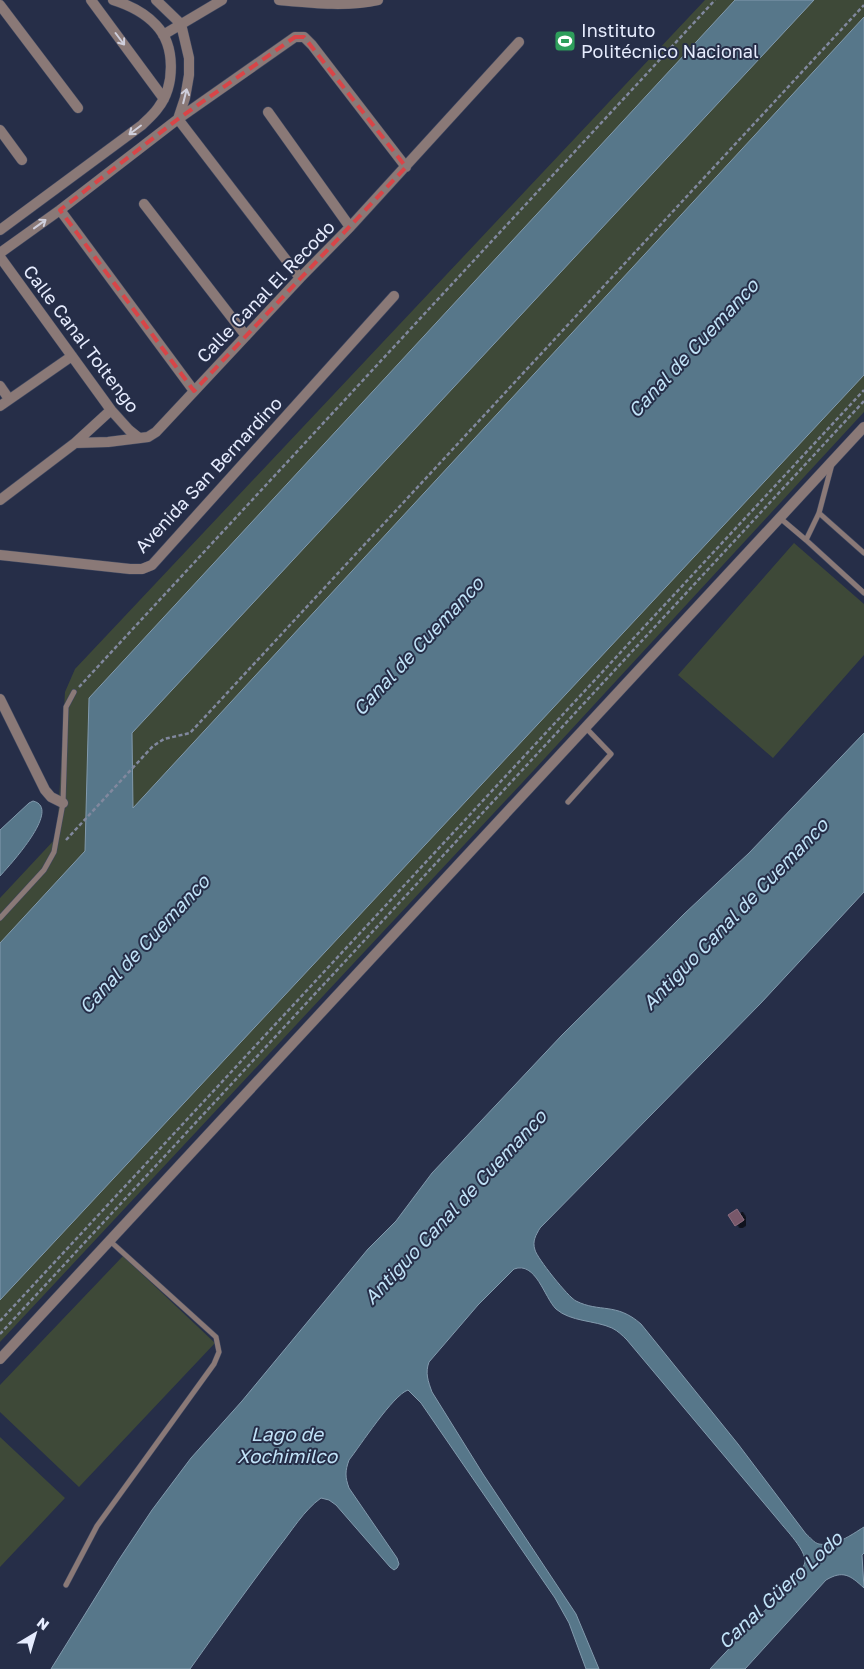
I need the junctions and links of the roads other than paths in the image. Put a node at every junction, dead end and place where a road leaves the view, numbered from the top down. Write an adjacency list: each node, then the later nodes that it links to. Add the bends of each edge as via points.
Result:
1 (91, 0): 11 (street, one-way to 11)
2 (113, 0): 9 (street, via 138,11)
3 (156, 0): 8 (street)
4 (222, 0): 8 (street)
5 (279, 0): 6 (street, via 348,3)
6 (378, 0)
7 (0, 5): 12 (street)
8 (181, 24): 9 (street); 14 (street, one-way to 8, via 185,98 190,58)
9 (163, 34): 11 (street, via 168,46 171,76)
10 (519, 42): 17 (street, Calle Canal El Recodo)
11 (164, 99): 21 (street, one-way to 21, via 158,110 142,125)
12 (78, 108)
13 (268, 112): 20 (street)
14 (178, 119): 17 (street, via 295,36 304,36); 19 (street); 24 (street)
15 (0, 130): 16 (street)
16 (22, 160)
17 (406, 167): 20 (street, Calle Canal El Recodo)
18 (144, 204): 26 (street)
19 (60, 210): 22 (street, one-way to 19); 29 (street)
20 (350, 227): 24 (street, Calle Canal El Recodo)
21 (0, 230)
22 (0, 253)
23 (0, 258): 27 (street, Calle Canal Toltengo)
24 (300, 278): 26 (street, Calle Canal El Recodo)
25 (394, 296): 42 (street, Avenida San Bernardino, via 152,566 130,569)
26 (246, 336): 29 (street, Calle Canal El Recodo)
27 (72, 356): 30 (street); 32 (street, Calle Canal Toltengo)
28 (0, 386): 30 (street)
29 (194, 391): 34 (street, Calle Canal El Recodo, via 156,432)
30 (9, 399): 31 (street)
31 (0, 406)
32 (112, 410): 34 (street, Calle Canal Toltengo); 35 (street)
33 (864, 427): 36 (street)
34 (139, 438): 35 (street, Calle Canal El Recodo)
35 (75, 442): 37 (street)
36 (833, 461): 38 (lane); 39 (street)
37 (0, 500)
38 (819, 513): 40 (lane); 41 (lane)
39 (780, 518): 40 (lane); 46 (street)
40 (806, 540): 43 (lane)
41 (864, 553)
42 (0, 555)
43 (864, 593)
44 (74, 692): 48 (lane, via 66,707)
45 (0, 698): 48 (street, via 45,790)
46 (586, 728): 47 (lane, via 611,754); 50 (street)
47 (568, 802)
48 (63, 803): 49 (lane, via 54,852 44,870)
49 (0, 918)
50 (110, 1241): 51 (street); 52 (lane, via 216,1337 220,1352 98,1526)
51 (0, 1359)
52 (66, 1584)

